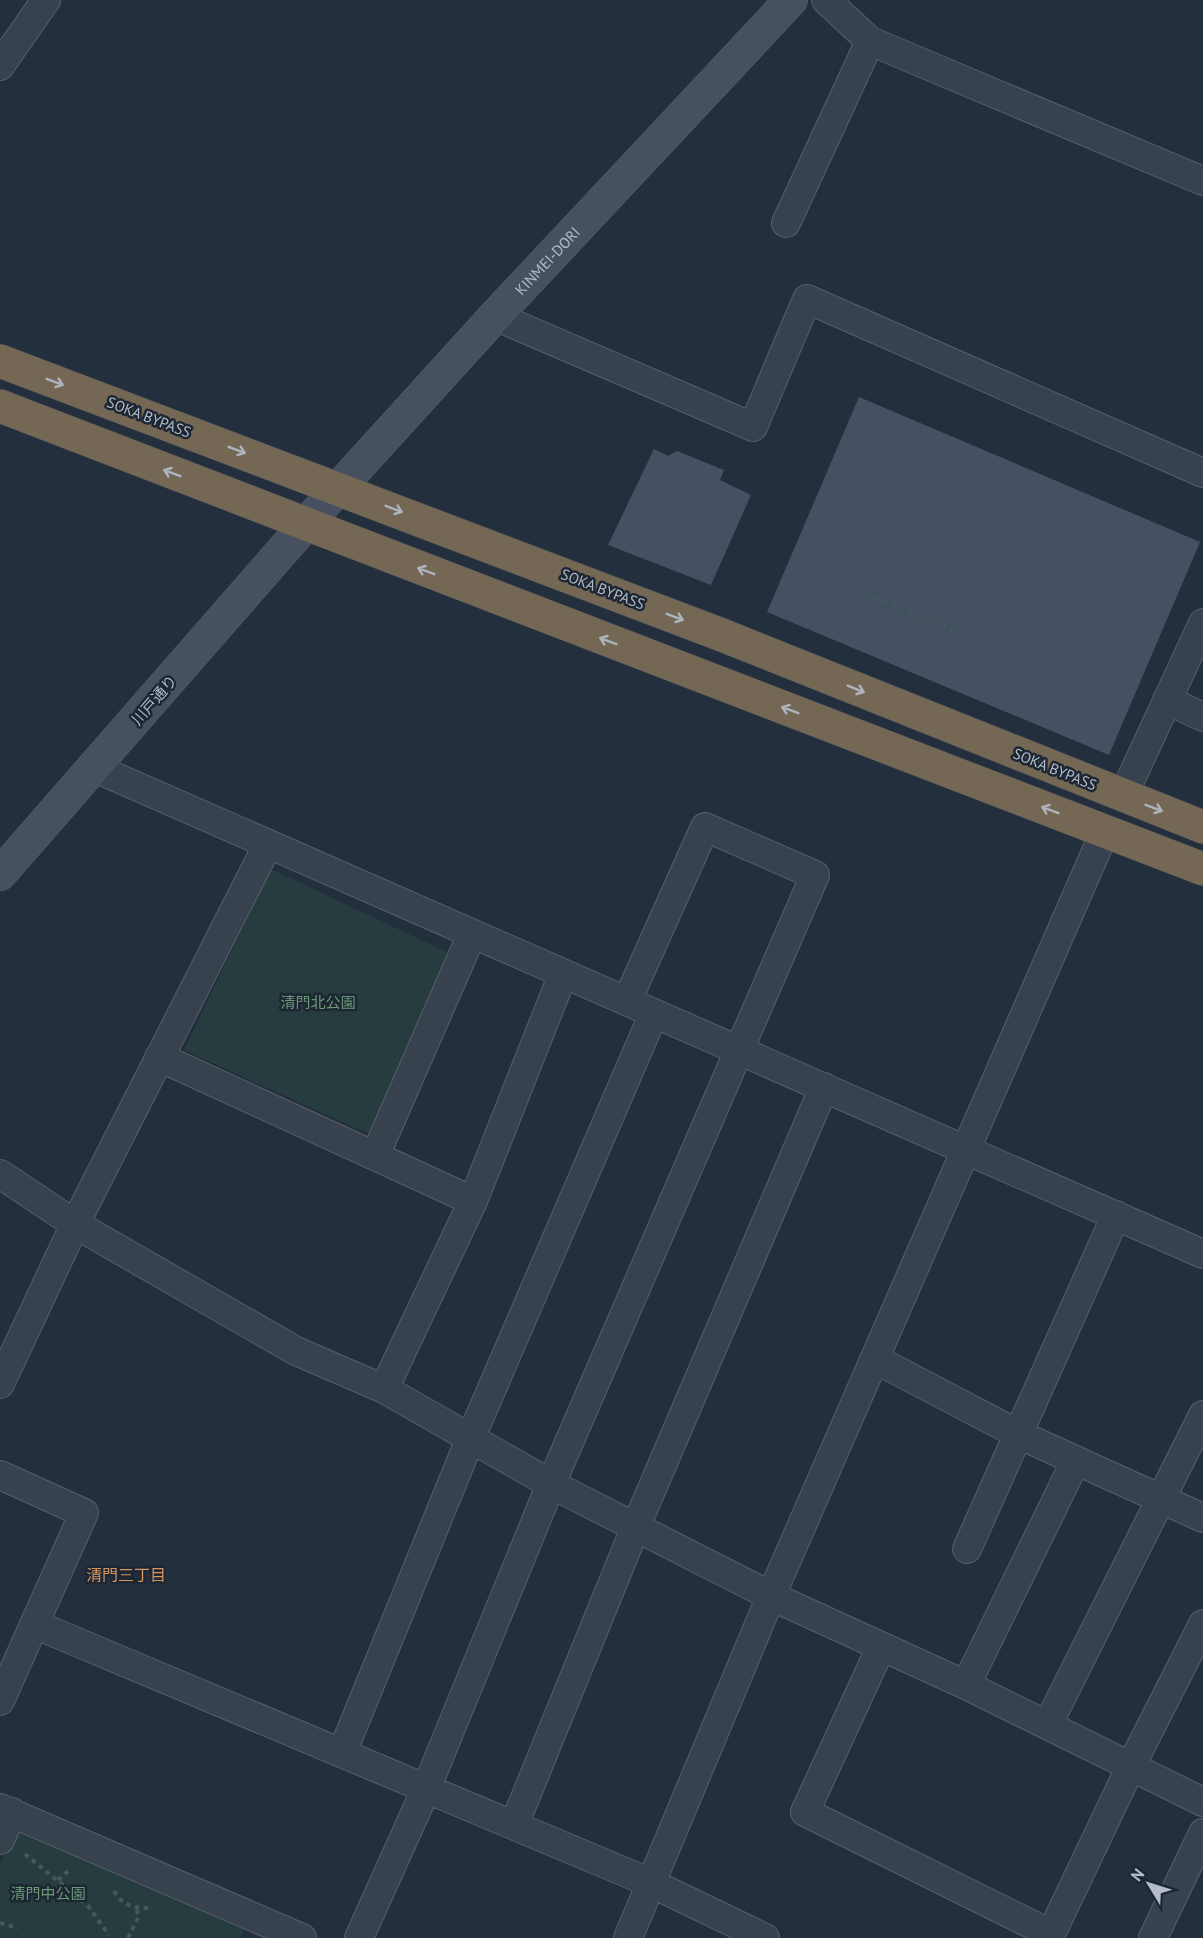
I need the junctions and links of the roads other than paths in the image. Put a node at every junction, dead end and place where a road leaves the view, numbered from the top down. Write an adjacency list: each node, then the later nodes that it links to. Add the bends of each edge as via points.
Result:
1 (46, 0): 5 (street)
2 (791, 0): 8 (street, KINMEI-DORI)
3 (826, 0): 4 (street)
4 (870, 40): 6 (street); 7 (street)
5 (0, 66)
6 (1203, 181)
7 (786, 223)
8 (495, 316): 11 (street, via 753,427 807,299); 12 (street, KINMEI-DORI)
9 (0, 361): 12 (highway, SOKA BYPASS, one-way to 12)
10 (0, 406): 13 (highway, one-way to 10)
11 (1203, 473)
12 (340, 488): 13 (street, KINMEI-DORI); 18 (highway, SOKA BYPASS, one-way to 18, via 722,635)
13 (305, 525): 17 (street, 川戸通り); 20 (highway, one-way to 13)
14 (1203, 623): 15 (street)
15 (1167, 700): 16 (street); 18 (street)
16 (1203, 717)
17 (95, 768): 21 (street); 23 (street, 川戸通り)
18 (1123, 796): 19 (highway, SOKA BYPASS, one-way to 19)
19 (1203, 827)
20 (1105, 831): 22 (highway); 31 (street)
21 (268, 844): 24 (street); 29 (street)
22 (1203, 869)
23 (0, 874)
24 (472, 934): 25 (street); 32 (street)
25 (563, 974): 26 (street); 34 (street)
26 (627, 1001): 27 (street); 28 (street, via 705,827 816,875)
27 (654, 1013): 28 (street); 43 (street)
28 (741, 1051): 30 (street); 46 (street)
29 (159, 1057): 32 (street); 36 (street)
30 (824, 1087): 31 (street); 49 (street)
31 (966, 1148): 35 (street); 38 (street)
32 (375, 1156): 34 (street)
33 (0, 1174): 36 (street)
34 (473, 1201): 40 (street)
35 (1116, 1215): 37 (street); 42 (street)
36 (75, 1224): 39 (street); 40 (street, via 296,1351)
37 (1203, 1254)
38 (875, 1359): 42 (street); 51 (street)
39 (0, 1384)
40 (384, 1389): 43 (street)
41 (1203, 1415): 47 (street)
42 (1020, 1435): 44 (street); 50 (street)
43 (471, 1437): 46 (street); 58 (street)
44 (1076, 1460): 47 (street); 55 (street)
45 (0, 1475): 52 (street, via 84,1513)
46 (550, 1484): 49 (street); 60 (street)
47 (1161, 1499): 48 (street); 57 (street)
48 (1203, 1518)
49 (636, 1526): 51 (street); 63 (street)
50 (967, 1549)
51 (771, 1596): 54 (street); 65 (street)
52 (34, 1624): 56 (street); 58 (street)
53 (1203, 1624): 59 (street)
54 (881, 1647): 55 (street); 59 (street, via 805,1812 1051,1934)
55 (966, 1685): 57 (street)
56 (0, 1701)
57 (1048, 1724): 59 (street)
58 (342, 1753): 60 (street)
59 (1131, 1766): 61 (street)
60 (426, 1789): 63 (street); 68 (street)
61 (1203, 1802)
62 (4, 1823): 66 (street)
63 (514, 1825): 65 (street)
64 (1203, 1833): 71 (street)
65 (651, 1884): 69 (street); 70 (street)
66 (264, 1931): 67 (street)
67 (302, 1938)
68 (359, 1938)
69 (628, 1938)
70 (765, 1938)
71 (1153, 1938)

